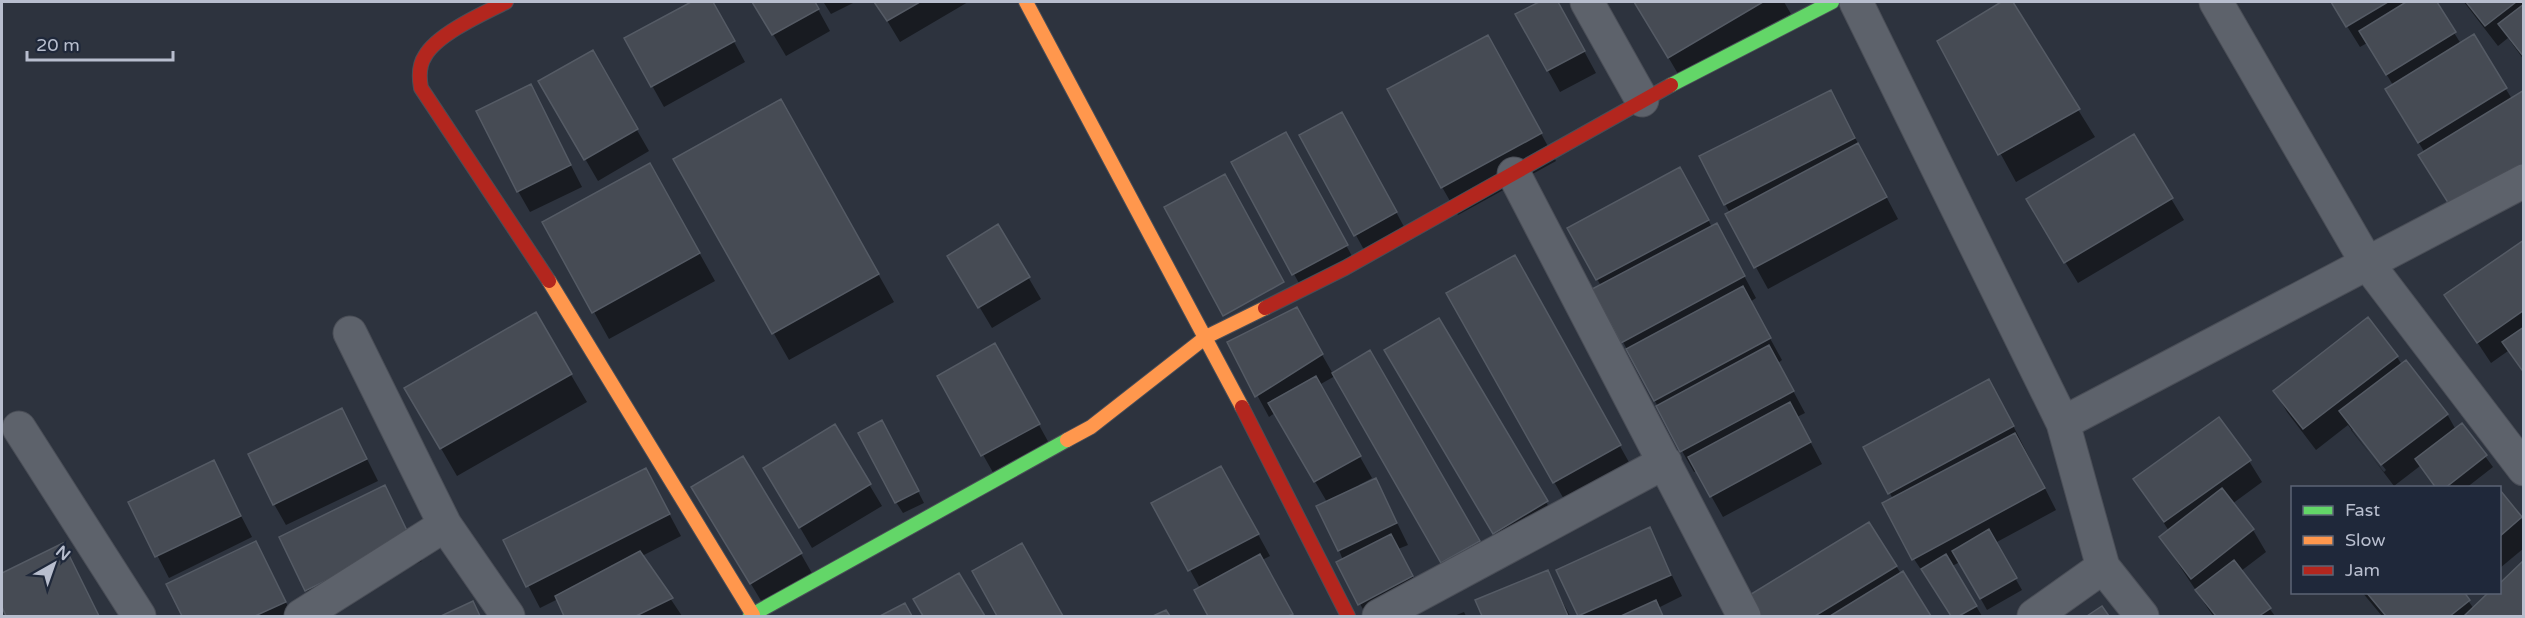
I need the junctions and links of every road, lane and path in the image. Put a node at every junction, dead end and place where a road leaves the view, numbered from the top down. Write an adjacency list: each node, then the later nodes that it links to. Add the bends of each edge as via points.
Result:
1 (506, 2): 21 (street, via 473,19 426,54 418,81 422,92 553,287)
2 (1026, 2): 11 (street)
3 (1587, 2): 6 (street)
4 (1837, 2): 6 (street); 12 (street)
5 (2216, 2): 9 (street)
6 (1642, 100): 7 (street)
7 (1514, 174): 11 (street, via 1345,268); 14 (street)
8 (2523, 181): 9 (street)
9 (2367, 263): 12 (street); 15 (street)
10 (350, 333): 16 (street)
11 (1206, 337): 21 (street, via 1091,427); 22 (street)
12 (2063, 423): 17 (street)
13 (19, 428): 18 (street)
14 (1665, 462): 23 (street); 24 (street)
15 (2523, 469)
16 (445, 525): 19 (street); 20 (street)
17 (2103, 567): 25 (street); 26 (street)
18 (139, 616)
19 (301, 616)
20 (508, 616)
21 (752, 616)
22 (1348, 616)
23 (1379, 616)
24 (1744, 616)
25 (2034, 616)
26 (2142, 616)

